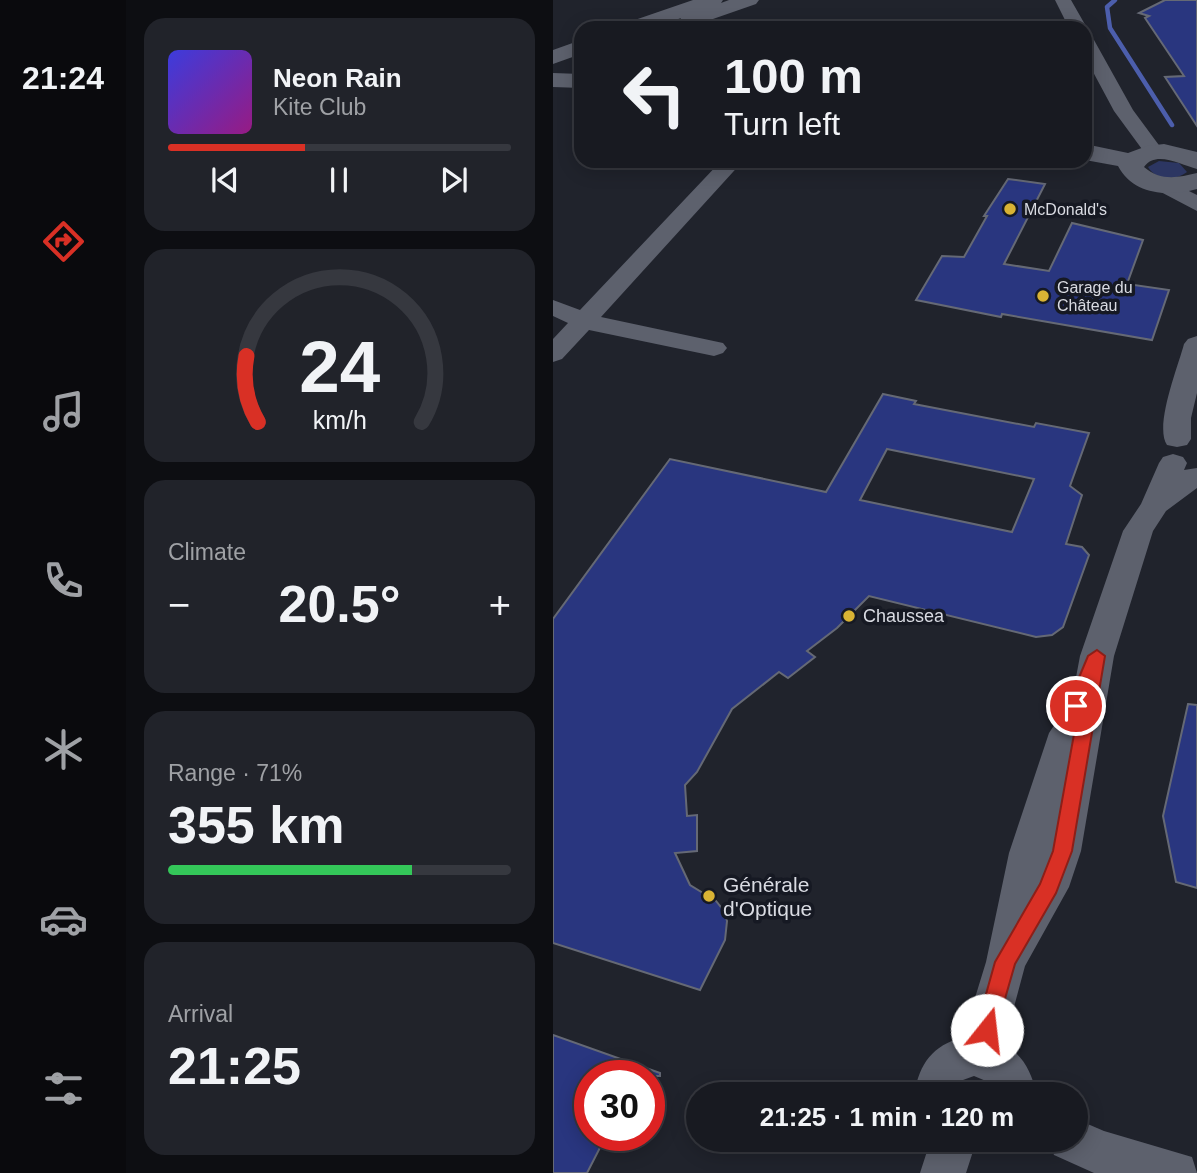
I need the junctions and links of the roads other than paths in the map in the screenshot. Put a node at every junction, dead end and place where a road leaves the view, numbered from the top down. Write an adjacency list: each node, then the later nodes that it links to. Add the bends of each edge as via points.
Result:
1 (713, 0): 4 (street)
2 (749, 0): 5 (street)
3 (1063, 0): 6 (street)
4 (654, 21)
5 (691, 21)
6 (1074, 21)
7 (574, 52): 10 (street)
8 (1092, 53): 13 (street)
9 (574, 62): 10 (street)
10 (554, 68): 11 (street)
11 (574, 77)
12 (1092, 153): 13 (street)
13 (1143, 157): 15 (street, via 1178,154); 15 (street, via 1131,167 1141,178)
14 (726, 168): 17 (street)
15 (1196, 186)
16 (553, 307): 17 (street)
17 (583, 321): 19 (street); 20 (street)
18 (1197, 344): 21 (street)
19 (714, 348)
20 (553, 354)
21 (1187, 381): 22 (street); 23 (street, via 1177,418)
22 (1197, 420)
23 (1188, 458): 24 (street, via 1138,531 1097,656 1062,851 1049,887 1006,962)
24 (979, 1055): 25 (street, via 947,1064); 26 (street, via 1002,1065)
25 (937, 1082)
26 (1012, 1082)
27 (1088, 1147): 30 (street)
28 (950, 1152): 29 (street)
29 (943, 1173)
30 (1176, 1173)

